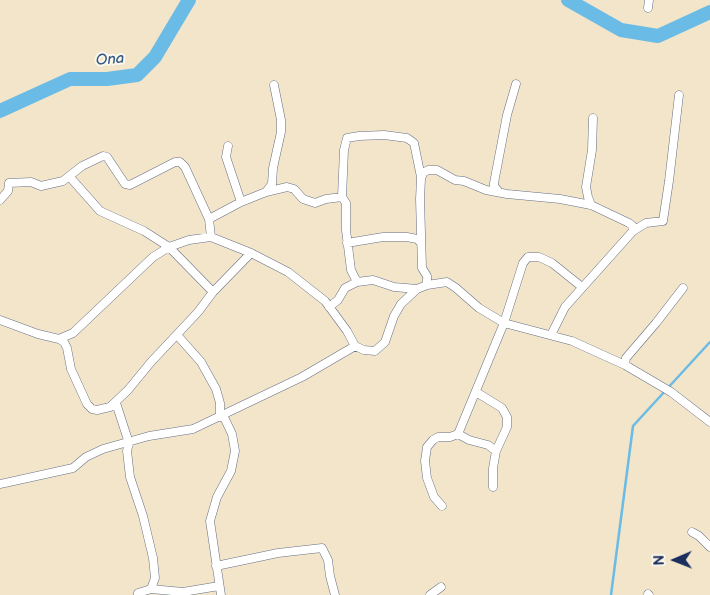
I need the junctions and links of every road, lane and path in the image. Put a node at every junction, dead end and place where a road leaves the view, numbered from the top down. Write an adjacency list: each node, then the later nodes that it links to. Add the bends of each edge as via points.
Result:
1 (516, 84): 9 (street, via 494,183)
2 (274, 85): 8 (street, via 281,132 272,184)
3 (679, 95): 15 (street, via 663,221 646,223)
4 (593, 118): 13 (street, via 586,187)
5 (228, 146): 12 (street, via 226,157)
6 (69, 176): 11 (street, via 63,181 42,186 35,182 9,184 8,191); 14 (street, via 103,156 107,157 125,184 180,162); 19 (street, via 100,211 144,230)
7 (421, 178): 9 (street, via 428,170 437,170 455,180); 10 (street, via 414,143 407,138 347,138); 18 (street)
8 (266, 192): 10 (street, via 287,187 315,204); 12 (street)
9 (499, 192): 13 (street)
10 (342, 197): 17 (street, via 346,203)
11 (0, 200)
12 (241, 202): 14 (street)
13 (591, 206): 15 (street, via 630,223)
14 (209, 219): 16 (street)
15 (633, 230): 23 (street)
16 (211, 237): 19 (street); 20 (street)
17 (347, 243): 18 (street, via 407,237); 21 (street, via 351,270)
18 (421, 243): 22 (street, via 422,268 427,276)
19 (169, 247): 26 (street); 34 (street, via 153,257 73,333)
20 (251, 253): 26 (street); 27 (street, via 288,272)
21 (357, 282): 25 (street, via 373,280 394,287); 27 (street, via 345,288)
22 (427, 285): 25 (street); 30 (street, via 447,282)
23 (582, 287): 29 (street); 30 (street, via 552,263 539,257 528,257 523,263)
24 (682, 288): 36 (street, via 626,358)
25 (417, 289): 35 (street, via 401,304 385,342 375,351)
26 (213, 292): 32 (street)
27 (329, 307): 35 (street)
28 (0, 320): 34 (street)
29 (557, 322): 31 (street); 33 (street)
30 (504, 323): 31 (street); 37 (street)
31 (540, 333): 33 (street)
32 (177, 334): 38 (street); 39 (street, via 201,362 216,388)
33 (554, 336): 36 (street)
34 (59, 339): 38 (street, via 68,348 70,369 87,404 97,410)
35 (355, 346): 39 (street)
36 (625, 365): 40 (street, via 671,392)
37 (476, 392): 41 (street); 43 (street, via 502,408 507,416 508,427)
38 (116, 403): 42 (street)
39 (222, 416): 42 (street, via 193,429); 49 (street, via 232,434 235,451 231,471 217,497 210,521)
40 (710, 422)
41 (458, 434): 43 (street); 46 (street, via 438,437 427,447 427,478 434,497)
42 (128, 443): 44 (street, via 103,449 73,468); 52 (street, via 130,477 153,558 155,578)
43 (496, 451): 45 (street)
44 (0, 484)
45 (493, 488)
46 (442, 506)
47 (692, 532): 48 (street)
48 (710, 547)
49 (216, 566): 50 (street); 55 (street, via 322,548 328,560)
50 (219, 586): 52 (street, via 183,592); 54 (street)
51 (441, 587): 56 (street)
52 (151, 589): 53 (street)
53 (138, 595)
54 (221, 595)
55 (335, 595)
56 (430, 595)

